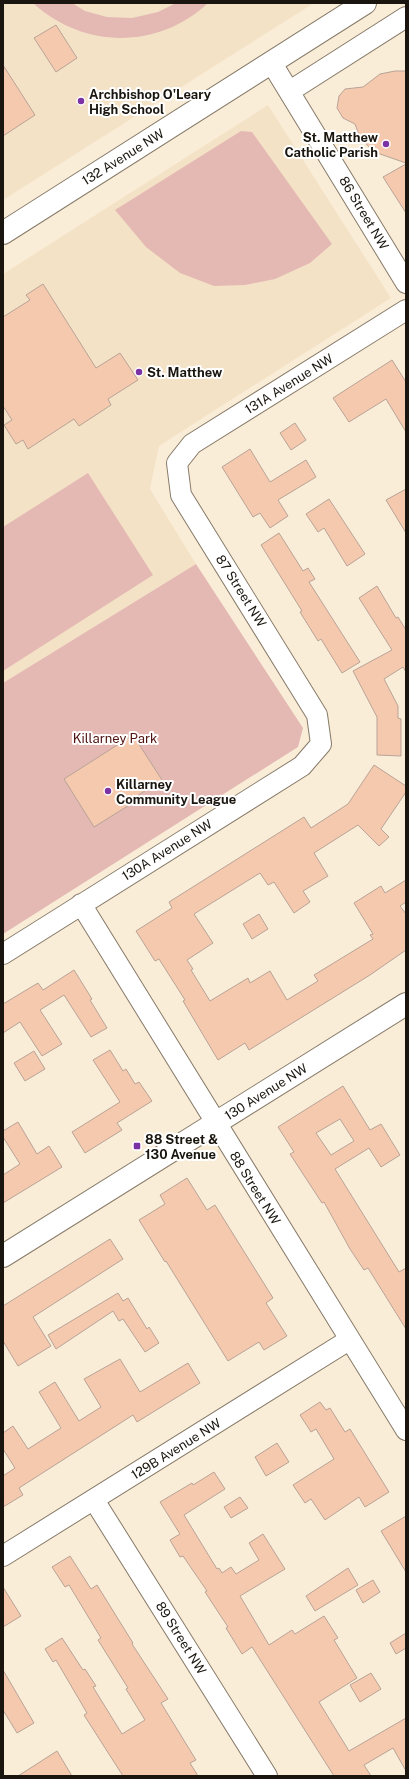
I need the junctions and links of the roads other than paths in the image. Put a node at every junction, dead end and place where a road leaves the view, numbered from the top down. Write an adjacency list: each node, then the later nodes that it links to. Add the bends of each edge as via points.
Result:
1 (365, 3): 3 (street, 132 Avenue NW)
2 (406, 17): 4 (street)
3 (271, 62): 4 (street, 86 Street NW); 5 (street, 132 Avenue NW)
4 (290, 91): 6 (street, 86 Street NW)
5 (3, 233)
6 (406, 283)
7 (406, 310): 8 (street, 131A Avenue NW, via 192,444)
8 (177, 464): 9 (street, 87 Street NW, via 181,495)
9 (317, 715): 10 (street, 130A Avenue NW, via 322,744 302,766)
10 (81, 904): 11 (street, 130A Avenue NW); 13 (street, 88 Street NW)
11 (3, 954)
12 (406, 1004): 13 (street, 130 Avenue NW)
13 (215, 1124): 14 (street, 130 Avenue NW); 15 (street, 88 Street NW)
14 (3, 1256)
15 (349, 1340): 16 (street, 88 Street NW); 17 (street, 129B Avenue NW)
16 (406, 1430)
17 (94, 1500): 18 (street, 129B Avenue NW); 19 (street, 89 Street NW)
18 (3, 1556)
19 (267, 1776)

